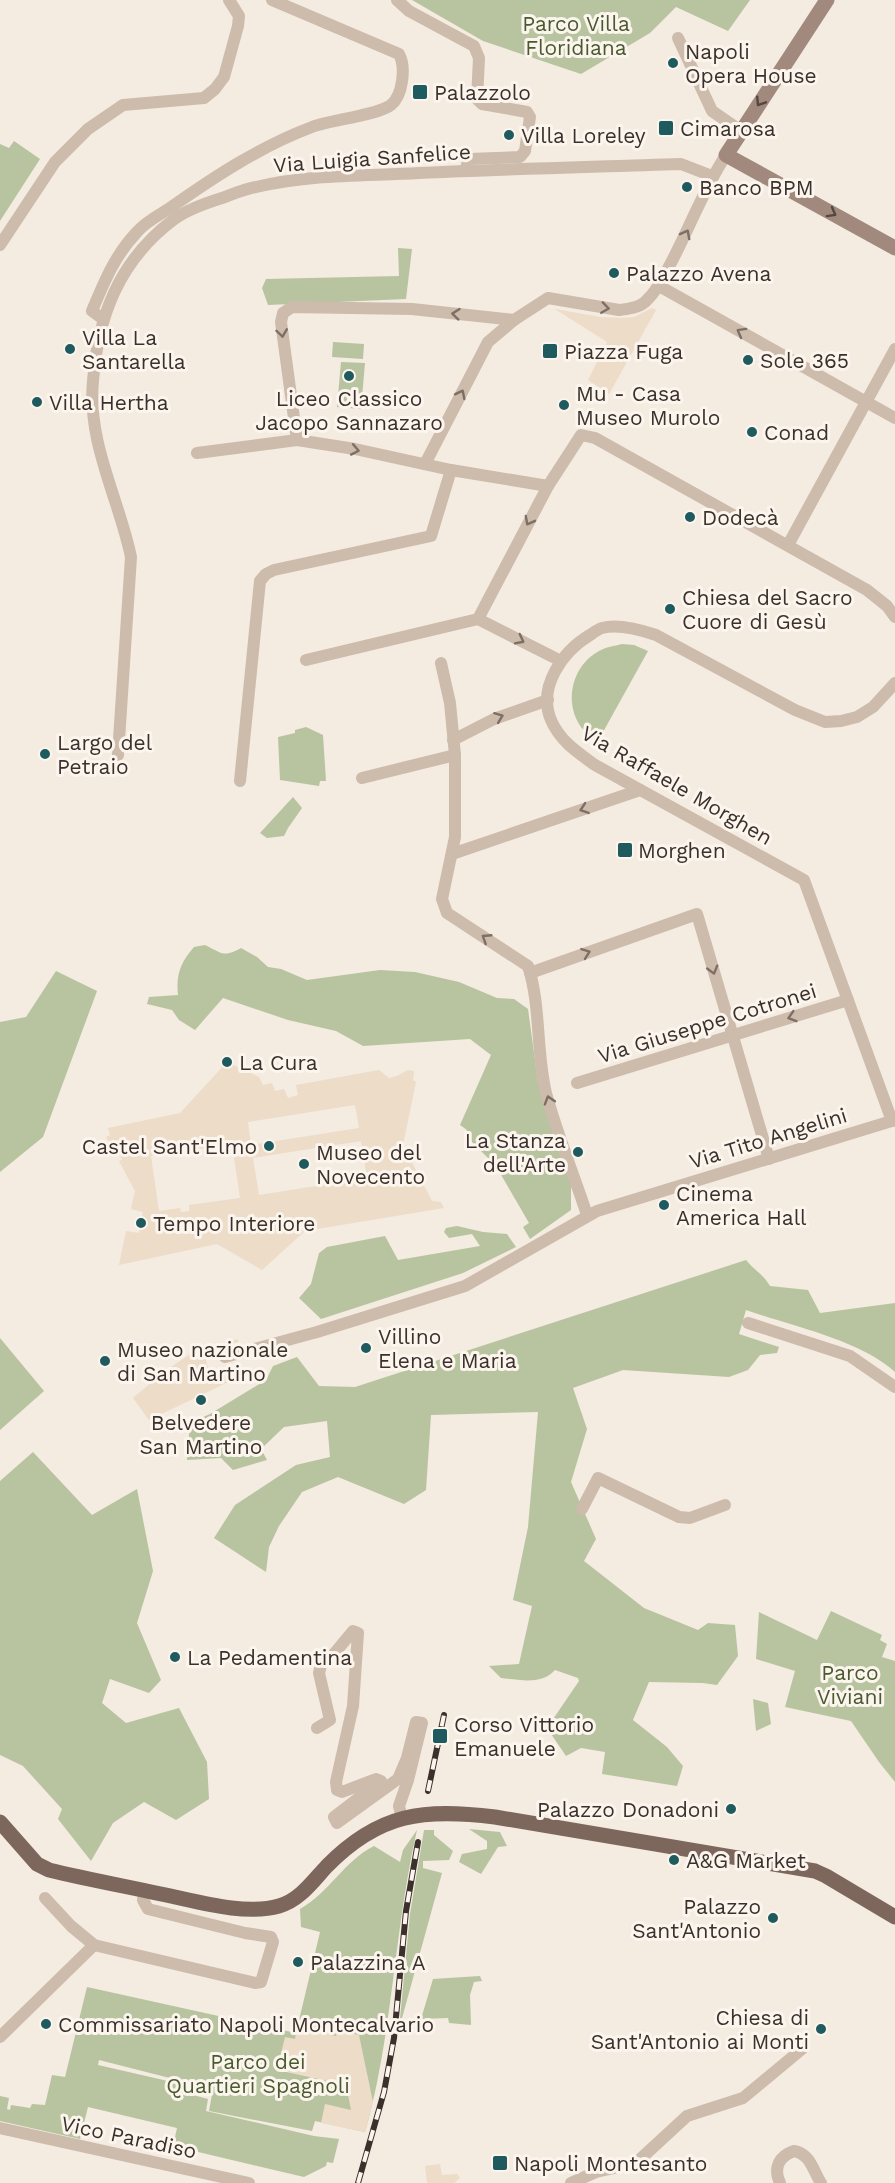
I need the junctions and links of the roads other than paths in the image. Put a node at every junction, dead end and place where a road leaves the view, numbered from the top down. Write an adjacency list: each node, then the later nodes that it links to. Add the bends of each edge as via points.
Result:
1 (229, 0): 10 (street, via 239,16 238,26 224,77 215,89 204,98 123,105 88,129 55,162)
2 (272, 0): 13 (street, via 399,54 404,70 397,98 379,110 313,127 263,149 138,230 107,274 92,310)
3 (397, 0): 8 (street, via 409,11 474,46 479,58 477,99 482,104 527,112 530,117 525,151 520,157 469,159)
4 (827, 0): 6 (street, one-way to 6)
5 (678, 38): 6 (street, via 712,111)
6 (741, 131): 7 (street)
7 (726, 154): 9 (street); 11 (street, one-way to 11)
8 (465, 171): 9 (street, Via Luigia Sanfelice, via 681,164); 13 (street, Via Luigia Sanfelice, via 304,179 256,186 207,203 174,219 138,252)
9 (712, 176): 12 (street, one-way to 9, via 692,224)
10 (0, 245)
11 (895, 248)
12 (658, 286): 14 (street, one-way to 12, via 548,298 628,309 644,303); 16 (street, one-way to 12)
13 (103, 319): 32 (street, Via Luigia Sanfelice, via 92,382 95,429 131,557)
14 (514, 320): 18 (street, one-way to 18, via 412,309 292,307 280,322); 20 (street, one-way to 14, via 488,342)
15 (895, 349): 16 (street)
16 (866, 402): 17 (street); 23 (street)
17 (895, 418)
18 (297, 440): 19 (street); 20 (street, one-way to 20)
19 (197, 453)
20 (425, 465): 21 (street)
21 (451, 470): 22 (street); 35 (street, via 431,536 274,570 260,581)
22 (548, 486): 23 (street, via 581,435 595,438); 25 (street, one-way to 25)
23 (788, 545): 24 (street, via 867,590)
24 (895, 617)
25 (478, 619): 26 (street); 27 (street, one-way to 27)
26 (306, 660)
27 (561, 661): 29 (street, via 577,642 602,628 636,628 825,722 857,717); 30 (street, via 551,680)
28 (441, 663): 31 (street)
29 (895, 684)
30 (548, 700): 31 (street, one-way to 30, via 494,719); 36 (street, Via Raffaele Morghen, via 550,718 565,744)
31 (453, 740): 33 (street)
32 (118, 755)
33 (455, 755): 34 (street); 37 (street)
34 (362, 778)
35 (240, 781)
36 (640, 790): 37 (street, one-way to 37); 39 (street, Via Raffaele Morghen, via 804,880)
37 (452, 854): 38 (street, one-way to 37, via 528,966 447,913 442,899)
38 (530, 973): 40 (street, one-way to 40, via 697,914); 44 (street, one-way to 38, via 546,1093)
39 (848, 1000): 40 (street, Via Giuseppe Cotronei, one-way to 40); 42 (street)
40 (732, 1036): 41 (street, Via Giuseppe Cotronei); 43 (street)
41 (576, 1083)
42 (894, 1120): 43 (street, Via Tito Angelini)
43 (769, 1159): 44 (street, Via Tito Angelini)
44 (587, 1215): 46 (street, Via Tito Angelini, via 465,1286)
45 (748, 1323): 47 (street, via 850,1356)
46 (225, 1357)
47 (895, 1387)
48 (725, 1505): 49 (street, via 690,1518 679,1516 598,1478)
49 (582, 1509)
50 (317, 1728): 51 (street, via 330,1720 319,1673 321,1665 353,1631 358,1633 353,1706 337,1790 381,1781 334,1817 338,1823 398,1779 416,1722 422,1723 399,1806)
51 (402, 1818): 53 (main road, via 363,1836 298,1896 278,1906 246,1909); 55 (main road, via 445,1812 492,1816 816,1872)
52 (0, 1822): 53 (main road, via 43,1868)
53 (144, 1891): 56 (street, via 142,1900 148,1909 271,1937 273,1942 261,1982)
54 (45, 1898): 56 (street)
55 (895, 1917)
56 (94, 1944): 57 (street)
57 (0, 2037)
58 (802, 2049): 61 (street, via 742,2098 687,2116 636,2163 596,2172)
59 (0, 2128): 60 (street, Vico Paradiso)
60 (249, 2183)
61 (571, 2183)
62 (780, 2183): 63 (street, via 778,2164 794,2151 808,2158)
63 (821, 2183)

